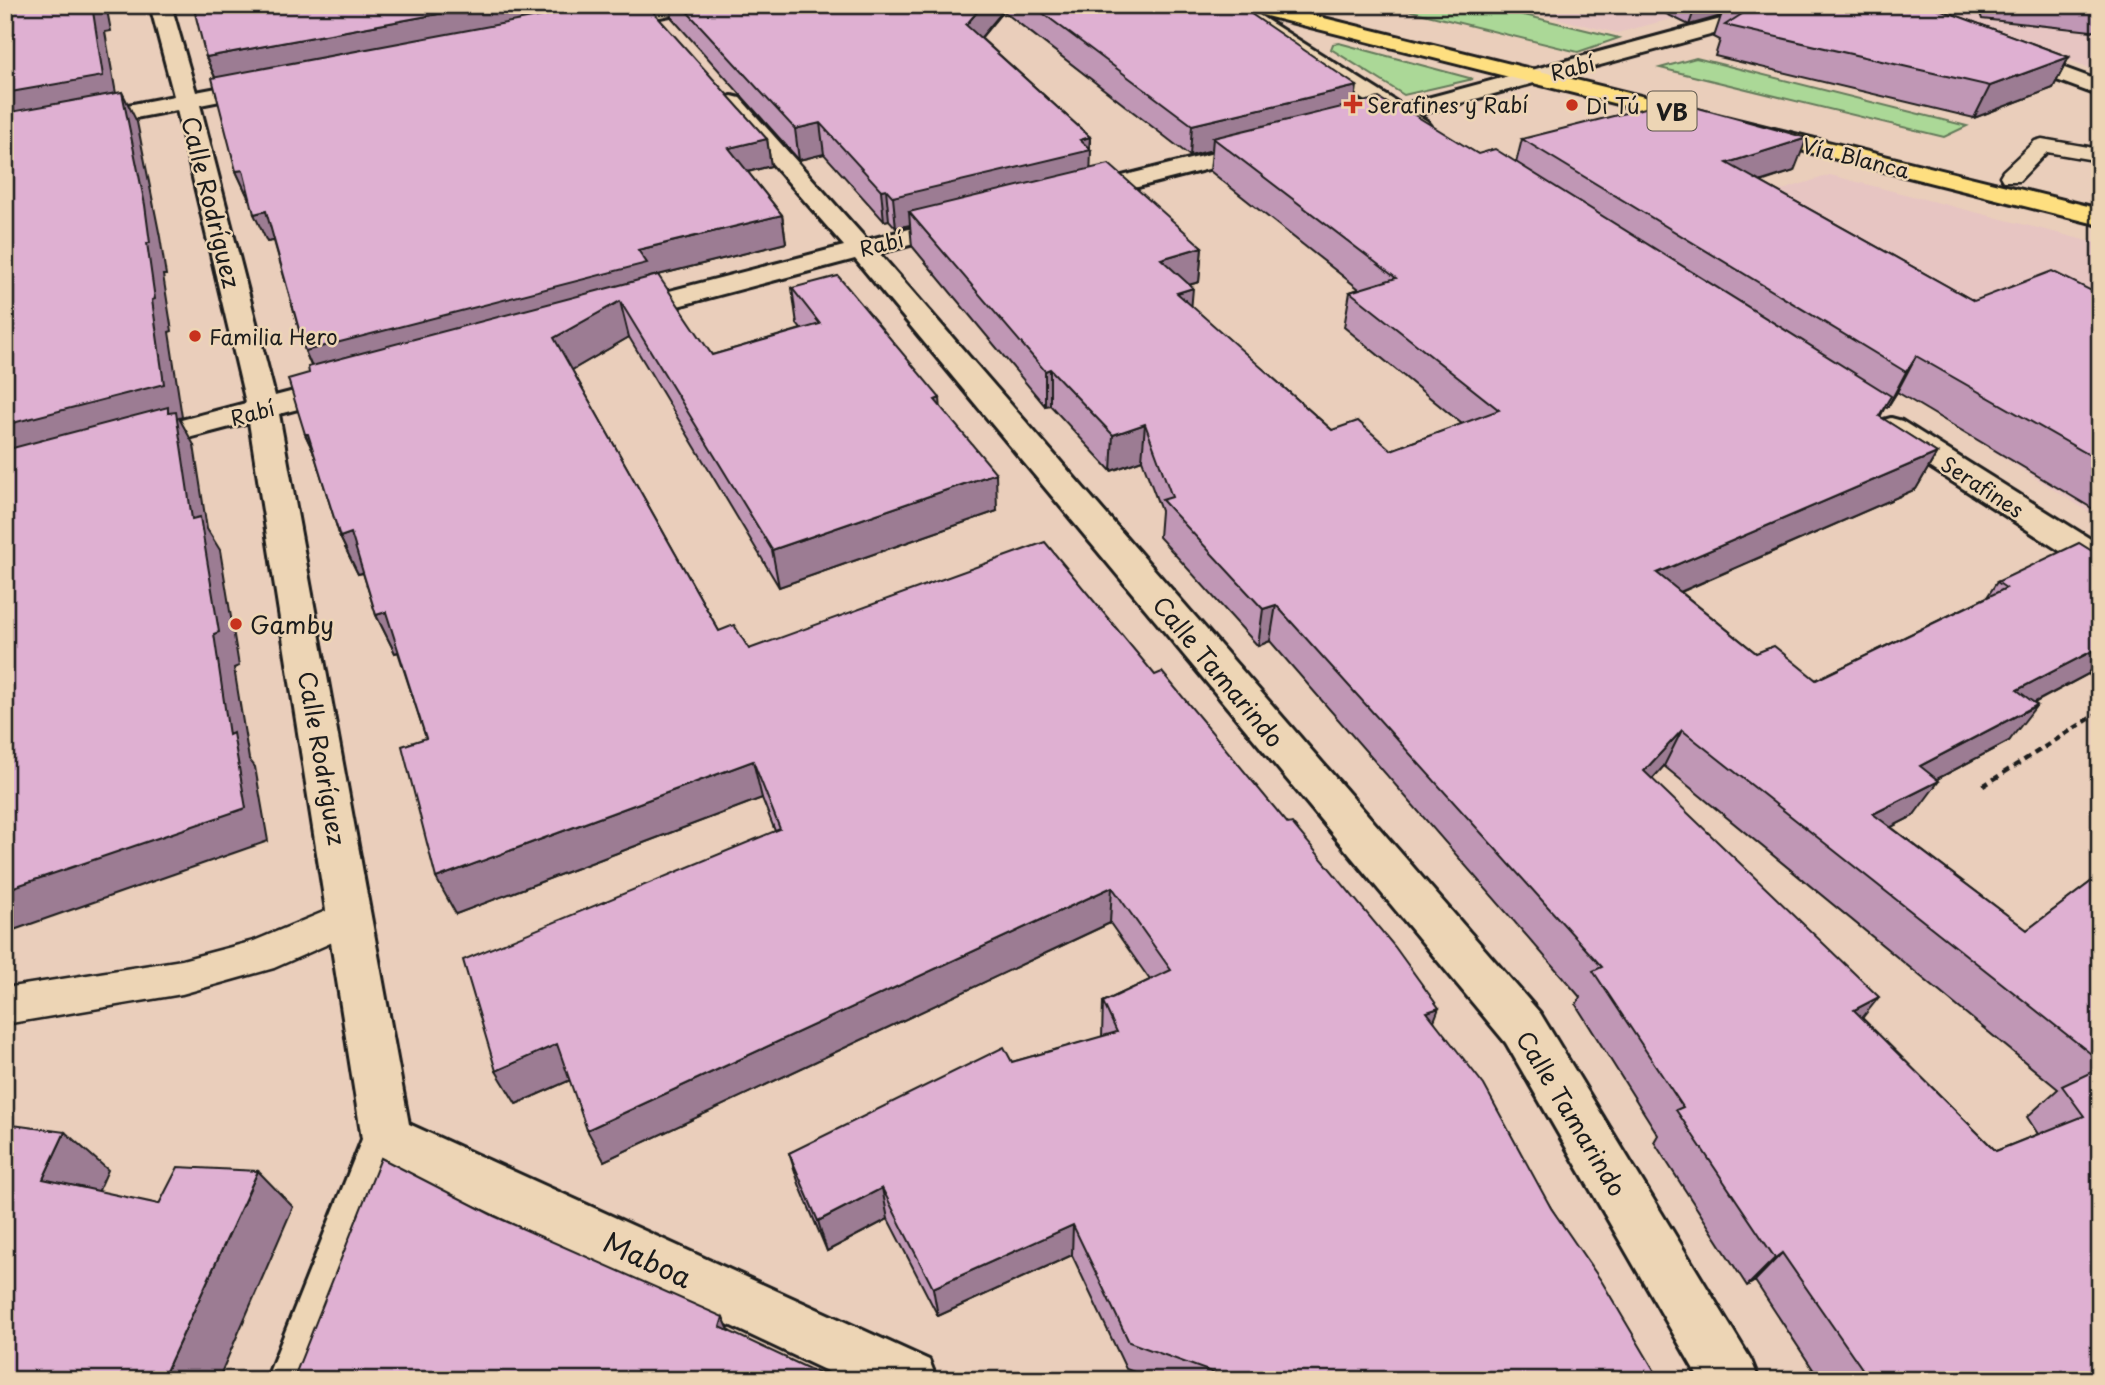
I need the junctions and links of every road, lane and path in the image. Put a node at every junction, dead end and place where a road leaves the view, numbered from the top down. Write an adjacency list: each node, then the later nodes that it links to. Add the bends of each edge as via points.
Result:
1 (160, 5): 16 (street, Calle Rodríguez)
2 (691, 5): 7 (street)
3 (1228, 5): 17 (street)
4 (1245, 5): 13 (main road, Vía Blanca / VB)
5 (1310, 5): 11 (main road, Vía Blanca / VB)
6 (1798, 5): 11 (street, Rabí)
7 (649, 9): 8 (street); 9 (street)
8 (584, 25)
9 (679, 43)
10 (1988, 47): 15 (street)
11 (1569, 68): 13 (street, Rabí); 23 (main road, Vía Blanca / VB)
12 (706, 74): 28 (street, Calle Tamarindo)
13 (1532, 76): 17 (street, Rabí); 27 (main road, Vía Blanca / VB)
14 (296, 80): 16 (street)
15 (2100, 89)
16 (187, 101): 19 (street); 31 (street, Calle Rodríguez)
17 (1399, 114): 18 (street, Rabí); 21 (street)
18 (1332, 131)
19 (5, 136)
20 (1291, 141): 25 (street)
21 (1446, 144)
22 (2100, 155): 23 (lane, via 2042,145)
23 (2011, 176): 24 (main road, Vía Blanca / VB)
24 (2100, 197)
25 (1048, 201)
26 (995, 215): 28 (street, Rabí)
27 (2100, 217)
28 (860, 248): 29 (street, Rabí); 42 (street, Calle Tamarindo, via 1523,1028)
29 (595, 320)
30 (369, 380): 31 (street, Rabí)
31 (263, 409): 33 (street, Rabí); 37 (street, Calle Rodríguez)
32 (1866, 412): 34 (street, Serafines)
33 (108, 449)
34 (2100, 561)
35 (2100, 712): 36 (path)
36 (1983, 786)
37 (350, 917): 38 (lane, via 260,956 182,977); 39 (street, Calle Rodríguez)
38 (5, 1006)
39 (387, 1139): 40 (street); 41 (street, Maboa)
40 (294, 1380)
41 (909, 1380)
42 (1731, 1380)

